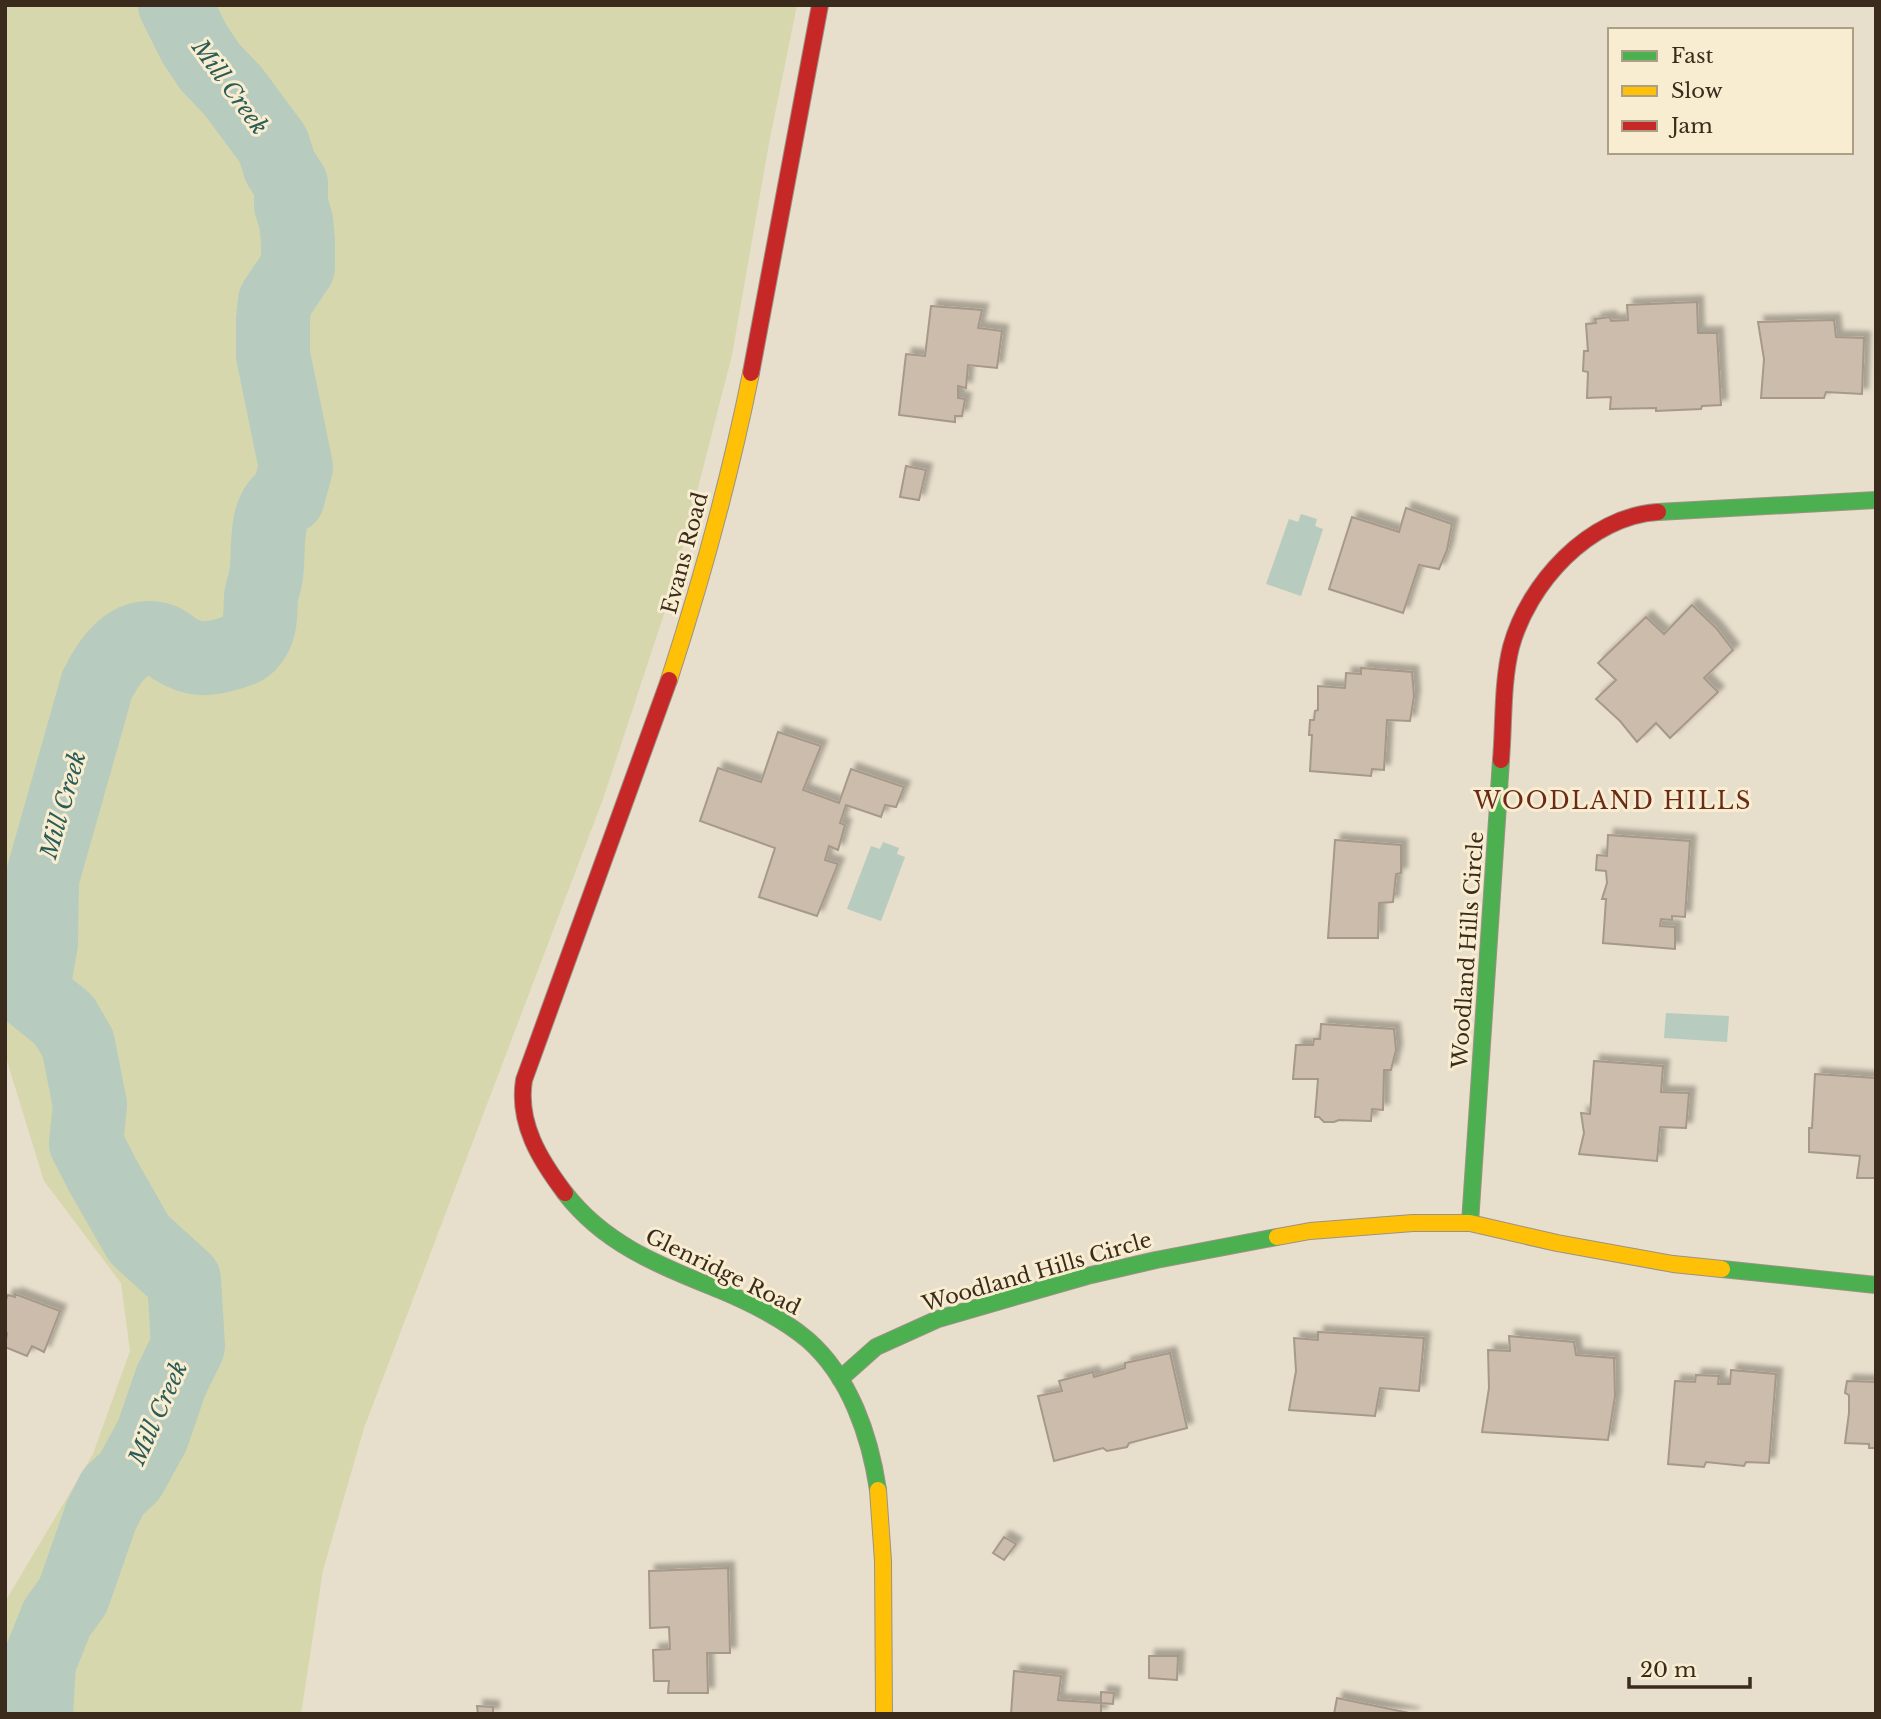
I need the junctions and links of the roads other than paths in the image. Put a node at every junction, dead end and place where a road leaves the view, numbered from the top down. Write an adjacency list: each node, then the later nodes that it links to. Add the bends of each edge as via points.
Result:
1 (820, 5): 3 (street, Evans Road, via 739,432 693,607)
2 (1876, 500): 4 (street, Woodland Hills Circle, via 1647,513 1621,521 1562,557 1533,594 1513,641 1506,687)
3 (522, 1094): 6 (street, Glenridge Road, via 541,1158 579,1210 601,1231 651,1261 779,1319 811,1342)
4 (1470, 1223): 5 (street, Woodland Hills Circle, via 1673,1264); 6 (street, Woodland Hills Circle, via 1310,1231 1087,1276 904,1332 876,1347)
5 (1876, 1285)
6 (840, 1378): 7 (street, Glenridge Road, via 864,1426 881,1500)
7 (884, 1714)

